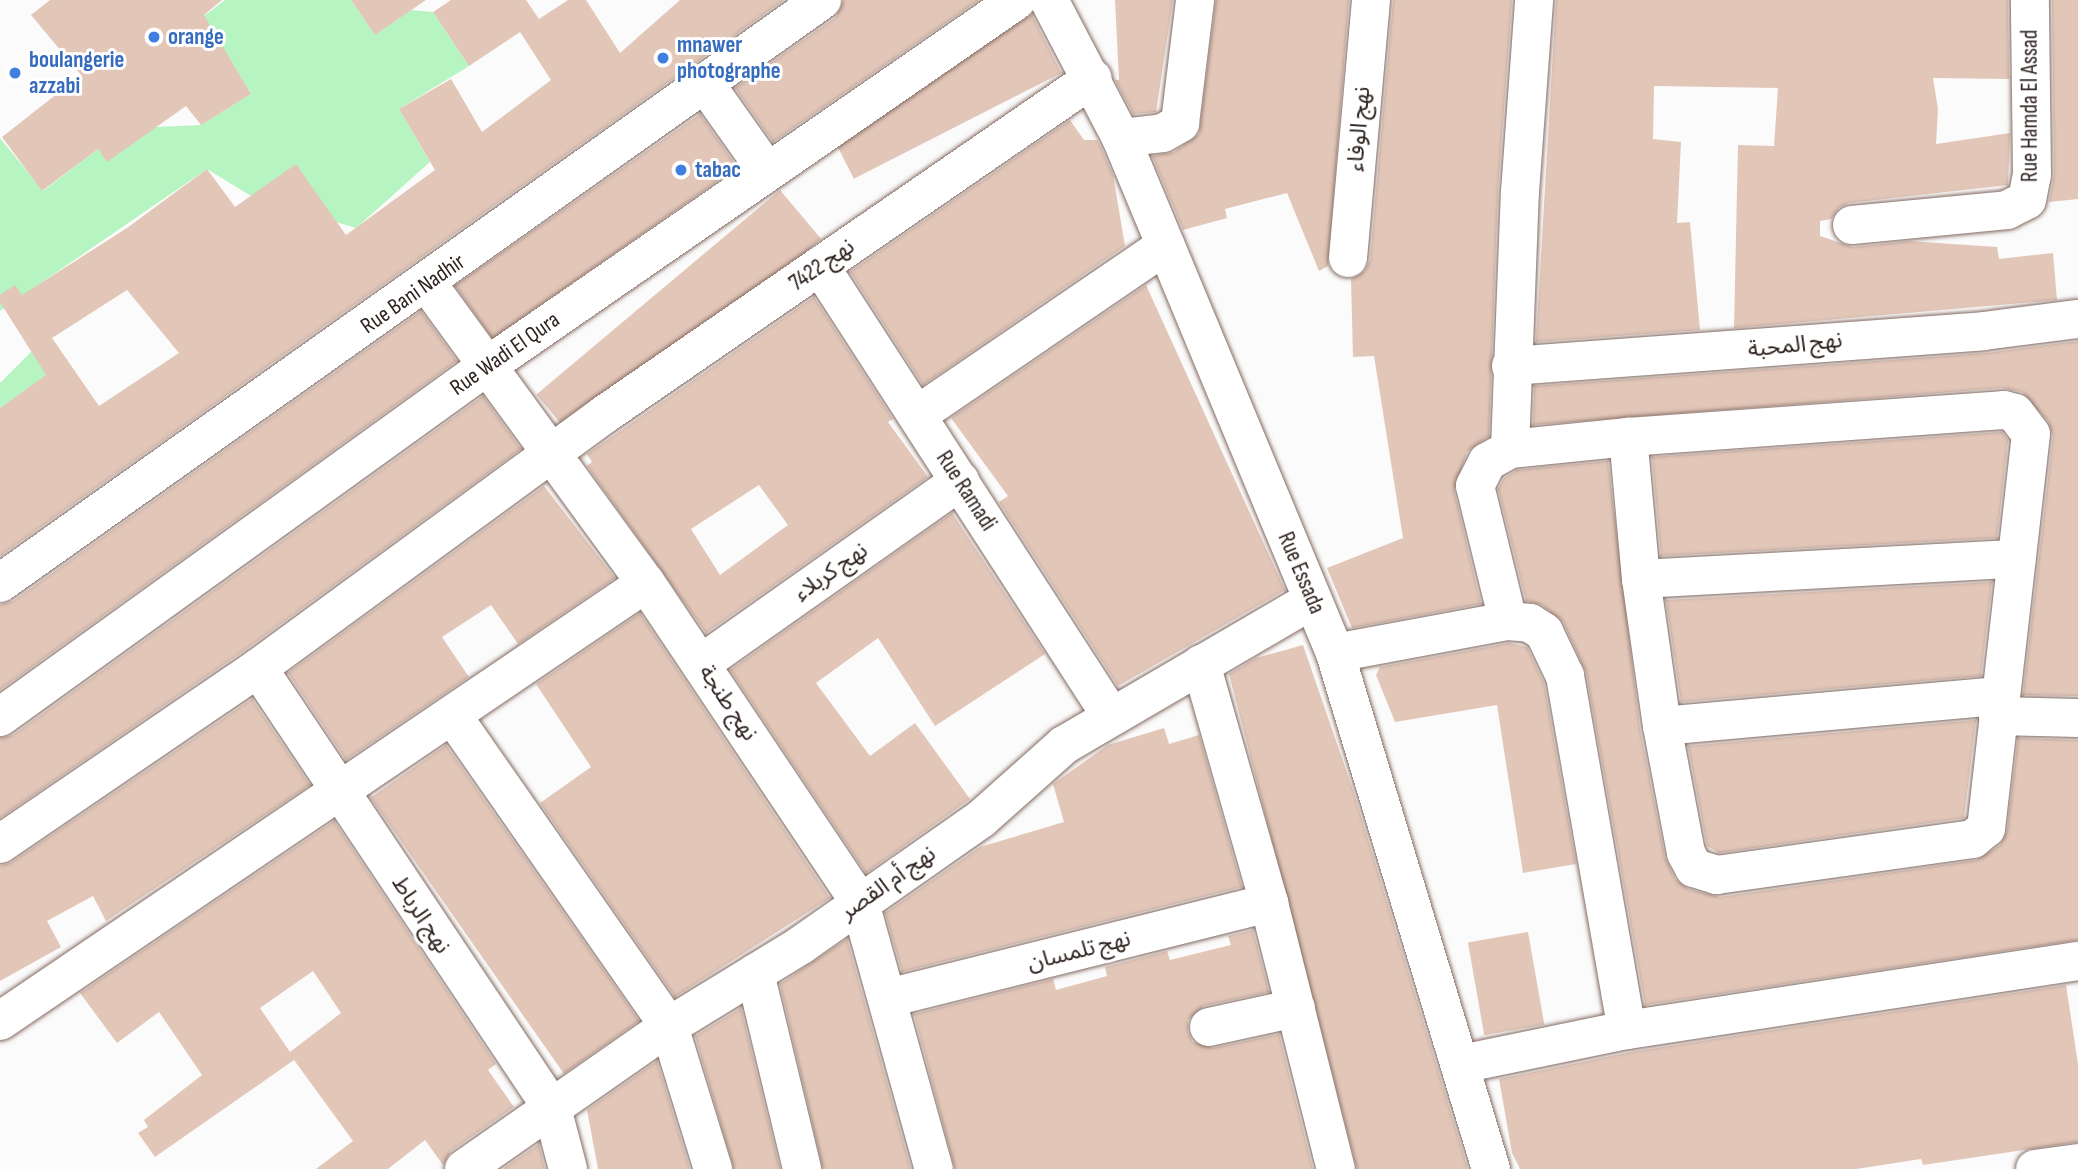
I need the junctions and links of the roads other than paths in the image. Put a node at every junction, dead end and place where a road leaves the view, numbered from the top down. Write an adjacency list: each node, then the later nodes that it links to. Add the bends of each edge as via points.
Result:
1 (822, 0): 9 (street, Rue Bani Nadhir)
2 (1017, 0): 11 (street, Rue Wadi El Qura)
3 (1049, 0): 8 (street, Rue Essada)
4 (1195, 0): 10 (street, via 1180,123 1163,133)
5 (1371, 0): 14 (street, نهج الوفاء)
6 (1534, 0): 19 (street)
7 (2030, 0): 12 (street, Rue Hamda El Assad, via 2032,188 2027,200 2007,210)
8 (1093, 78): 10 (street, Rue Essada); 15 (street, نهج 7422)
9 (705, 85): 11 (street); 16 (street, Rue Bani Nadhir)
10 (1121, 138): 13 (street, Rue Essada)
11 (767, 171): 18 (street, Rue Wadi El Qura)
12 (1852, 225)
13 (1166, 245): 20 (street); 29 (street, Rue Essada)
14 (1348, 258)
15 (820, 266): 20 (street, Rue Ramadi); 23 (street, نهج 7422)
16 (427, 284): 18 (street, نهج طنجة); 27 (street, Rue Bani Nadhir)
17 (2078, 319): 19 (street, نهج المحبة, via 1984,331)
18 (487, 366): 23 (street, نهج طنجة); 38 (street, Rue Wadi El Qura)
19 (1511, 366): 22 (street)
20 (917, 415): 24 (street, Rue Ramadi)
21 (1628, 438): 22 (street); 25 (street, via 2004,410 2022,419 2031,434); 26 (street)
22 (1510, 449): 30 (street, via 1487,462 1475,486)
23 (553, 453): 28 (street, نهج طنجة); 34 (street, نهج 7422)
24 (960, 481): 32 (street, نهج كربلاء); 37 (street, Rue Ramadi)
25 (2015, 559): 26 (street); 35 (street)
26 (1641, 579): 40 (street)
27 (0, 583)
28 (646, 583): 32 (street, نهج طنجة); 36 (street)
29 (1312, 600): 31 (street, Rue Essada); 33 (street, نهج أم القصر)
30 (1508, 621): 31 (street); 52 (street, via 1530,624 1544,632 1561,660)
31 (1335, 653): 53 (street, Rue Essada)
32 (702, 663): 43 (street, نهج طنجة)
33 (1201, 664): 37 (street, نهج أم القصر); 44 (street)
34 (258, 668): 41 (street, نهج الرباط); 42 (street, نهج 7422)
35 (1999, 706): 39 (street); 40 (street); 40 (street, via 1988,819 1981,835 1717,875 1694,868 1686,853)
36 (452, 715): 41 (street); 50 (street)
37 (1111, 716): 43 (street, نهج أم القصر, via 1042,762 981,819)
38 (0, 718)
39 (2078, 718)
40 (1662, 726)
41 (342, 789): 49 (street); 54 (street, نهج الرباط)
42 (0, 844)
43 (860, 902): 46 (street, نهج أم القصر); 47 (street, نهج طنجة)
44 (1269, 903): 47 (street, نهج تلمسان); 48 (street)
45 (2078, 961): 52 (street)
46 (755, 972): 50 (street, نهج أم القصر); 59 (street)
47 (888, 998): 60 (street, نهج طنجة)
48 (1296, 1008): 51 (street); 61 (street)
49 (0, 1021)
50 (669, 1026): 54 (street, نهج أم القصر); 58 (street)
51 (1209, 1027)
52 (1627, 1030): 53 (street)
53 (1461, 1064): 62 (street, Rue Essada)
54 (552, 1108): 56 (street, نهج أم القصر); 57 (street, نهج الرباط)
55 (2078, 1163): 63 (street)
56 (464, 1169)
57 (568, 1169)
58 (713, 1169)
59 (802, 1169)
60 (933, 1169)
61 (1336, 1169)
62 (1491, 1169)
63 (2035, 1169)

